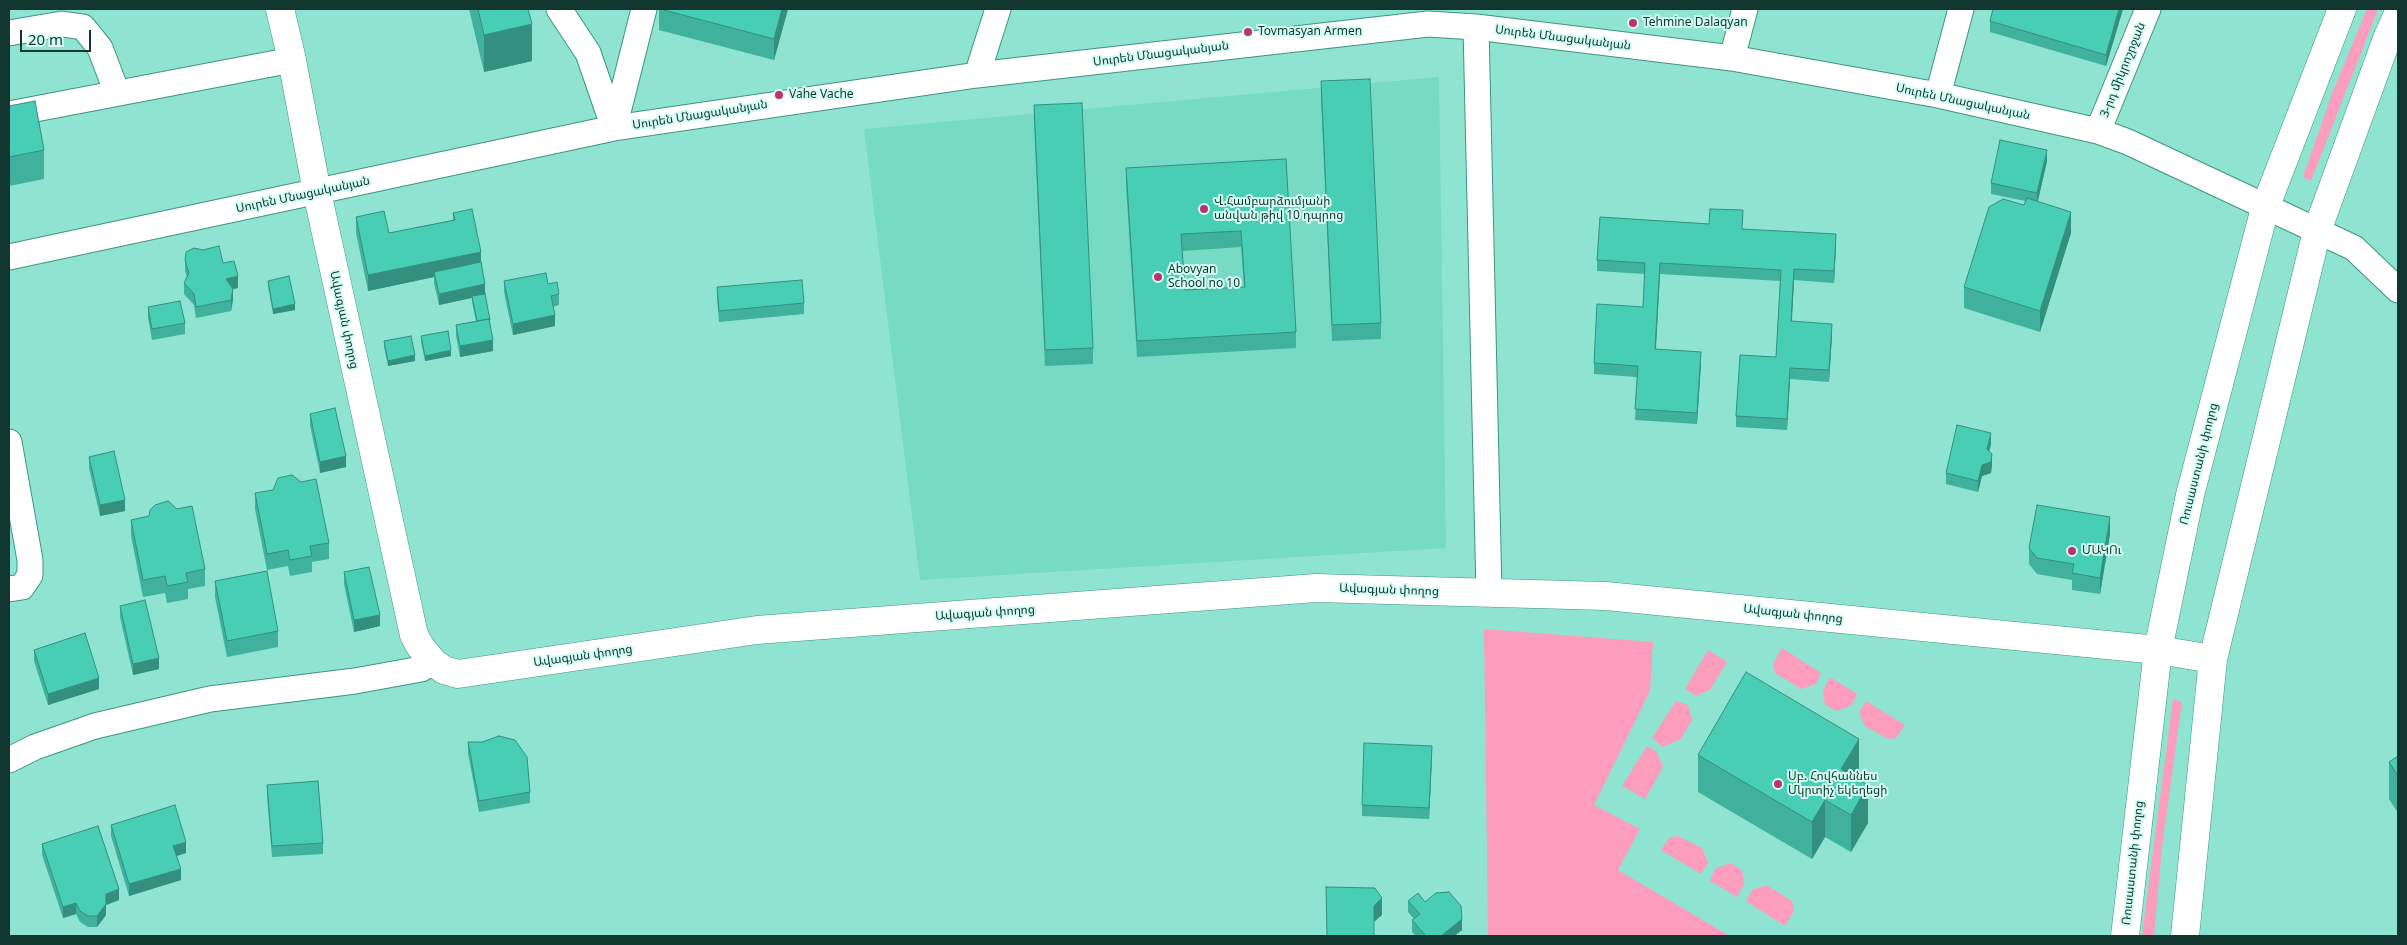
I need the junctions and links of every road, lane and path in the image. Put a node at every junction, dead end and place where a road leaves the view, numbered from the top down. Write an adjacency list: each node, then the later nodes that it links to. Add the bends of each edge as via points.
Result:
1 (280, 9): 15 (street, Ավագյան փողոց)
2 (559, 9): 20 (street, via 588,53)
3 (644, 9): 20 (street)
4 (998, 9): 16 (street)
5 (1401, 9): 11 (street)
6 (1745, 9): 14 (street)
7 (1961, 9): 18 (street)
8 (2148, 9): 21 (street, 3-րդ միկրոշրջան)
9 (2342, 9): 23 (street, Ռուսաստանի փողոց)
10 (2398, 14): 24 (street)
11 (1430, 16): 12 (street, Սուրեն Մնացականյան); 16 (street, Սուրեն Մնացականյան)
12 (1476, 27): 14 (street, Սուրեն Մնացականյան); 30 (street)
13 (9, 33): 17 (street, via 62,24 83,27 100,48)
14 (1732, 58): 18 (street, Սուրեն Մնացականյան)
15 (292, 60): 17 (street); 22 (street, Ավագյան փողոց)
16 (977, 75): 20 (street, Սուրեն Մնացականյան)
17 (116, 93): 19 (street)
18 (1938, 95): 21 (street, Սուրեն Մնացականյան)
19 (9, 114)
20 (614, 128): 22 (street, Սուրեն Մնացականյան)
21 (2098, 131): 23 (street, Սուրեն Մնացականյան, via 2128,142)
22 (317, 192): 25 (street, Սուրեն Մնացականյան); 33 (street, Ավագյան փողոց, via 414,635)
23 (2265, 208): 24 (street, Սուրեն Մնացականյան); 31 (street, Ռուսաստանի փողոց, via 2190,495)
24 (2317, 231): 26 (street, Սուրեն Մնացականյան, via 2354,248); 32 (street)
25 (9, 257)
26 (2398, 290)
27 (9, 442): 28 (street)
28 (14, 499): 29 (street, via 30,560 30,576 22,587)
29 (9, 588)
30 (1488, 592): 31 (street, Ավագյան փողոց, via 1606,596); 33 (street, Ավագյան փողոց, via 1316,588 757,630 458,674 444,670)
31 (2158, 650): 32 (street, Ավագյան փողոց); 35 (street, Ռուսաստանի փողոց)
32 (2213, 659): 36 (street)
33 (434, 662): 34 (street, via 421,669 354,681 210,699 95,726 35,747)
34 (9, 760)
35 (2125, 936)
36 (2185, 936)

